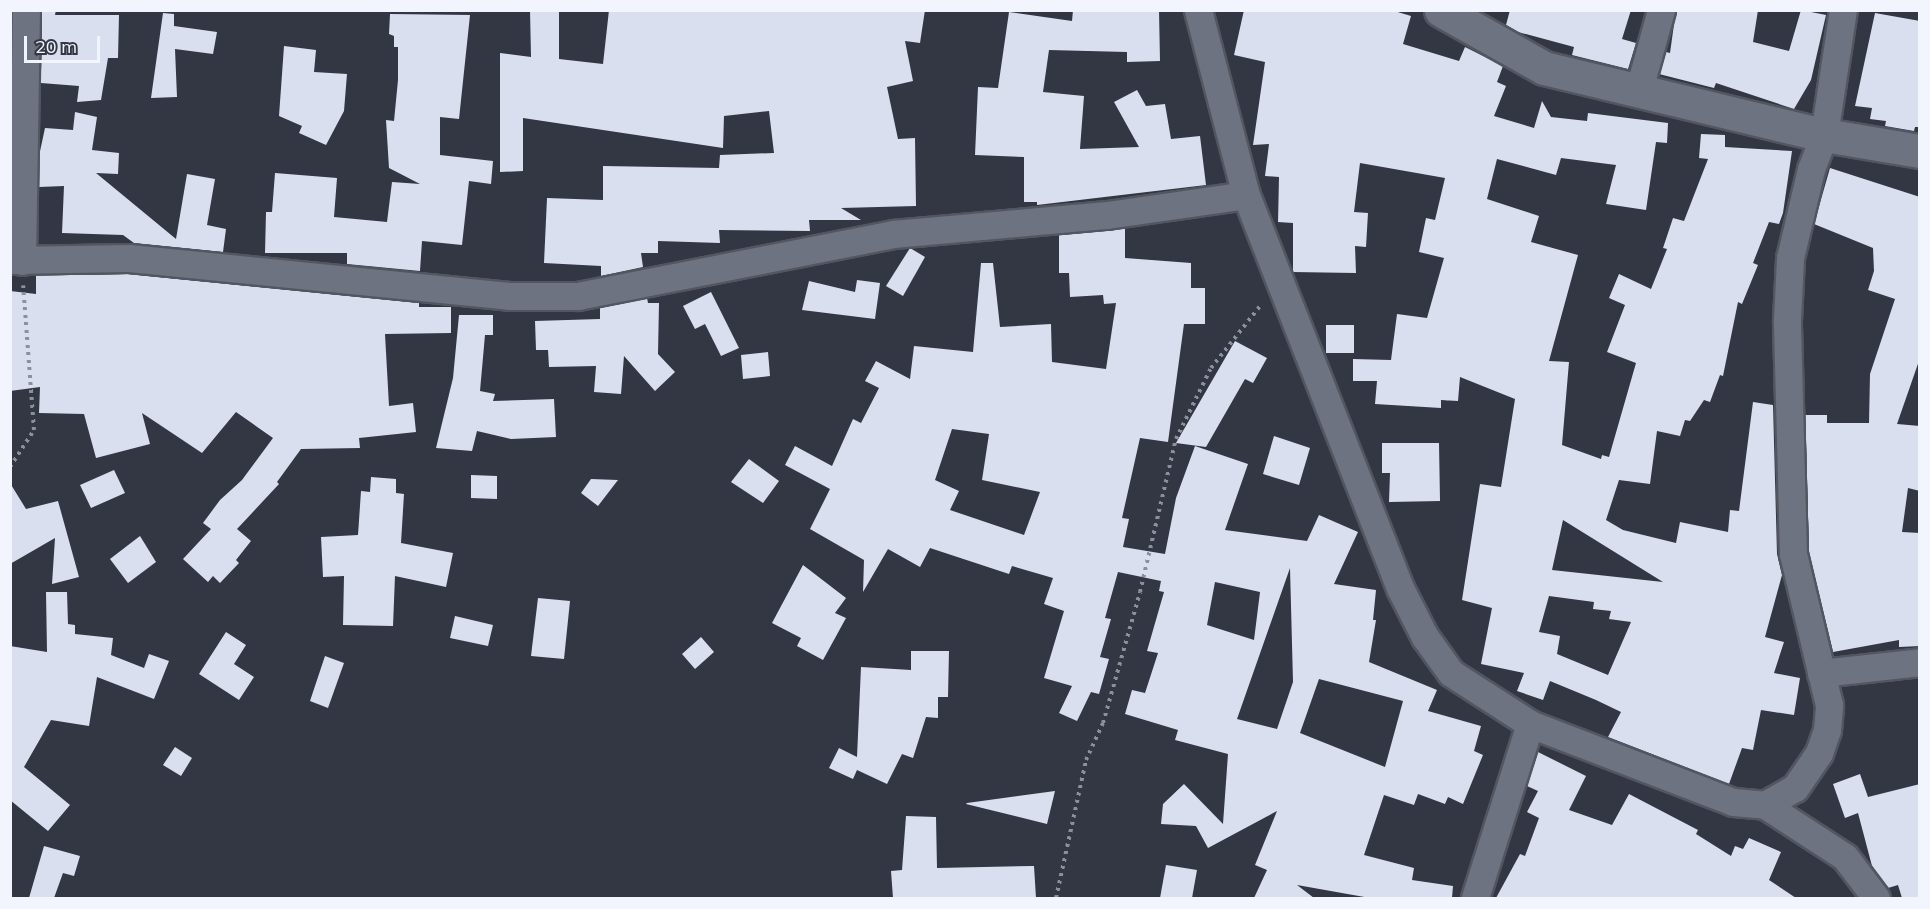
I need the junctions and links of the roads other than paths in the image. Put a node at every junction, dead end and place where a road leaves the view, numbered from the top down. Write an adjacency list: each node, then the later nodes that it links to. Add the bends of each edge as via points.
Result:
1 (26, 10): 10 (street)
2 (1198, 10): 9 (street)
3 (1441, 10): 6 (main road, via 1544,68)
4 (1661, 10): 6 (street)
5 (1843, 10): 7 (street)
6 (1638, 93): 7 (main road)
7 (1824, 135): 8 (main road); 12 (street, via 1790,258 1787,320 1793,555)
8 (1920, 151)
9 (1246, 195): 10 (street, via 1107,215 893,234 578,296 509,296 129,258); 13 (street, via 1400,588 1425,637 1451,674)
10 (16, 260)
11 (1920, 662): 12 (street)
12 (1821, 673): 14 (street, via 1829,705 1819,753 1795,788)
13 (1530, 724): 14 (street, via 1733,802); 15 (street)
14 (1765, 805): 16 (street, via 1845,857)
15 (1475, 898)
16 (1876, 898)

